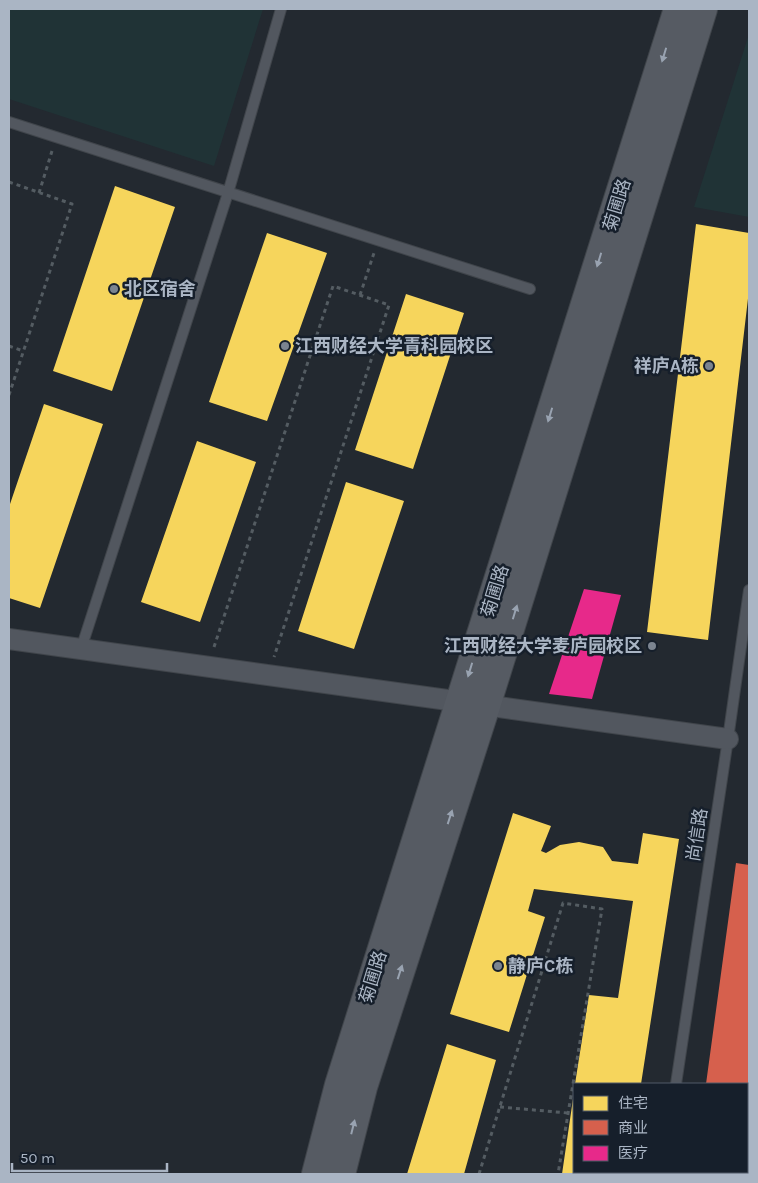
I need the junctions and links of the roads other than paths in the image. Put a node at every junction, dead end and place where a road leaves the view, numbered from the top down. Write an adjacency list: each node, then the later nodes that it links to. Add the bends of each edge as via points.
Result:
1 (281, 9): 5 (lane)
2 (678, 9): 10 (street, 菊圃路, one-way to 10)
3 (703, 9): 10 (street, 菊圃路, one-way to 3)
4 (9, 122): 5 (lane)
5 (228, 192): 6 (lane); 9 (lane)
6 (530, 290)
7 (749, 590): 11 (lane, 尚信路)
8 (9, 638): 9 (street)
9 (81, 648): 10 (street)
10 (473, 704): 11 (street); 13 (street, 菊圃路, via 339,1085); 14 (street, 菊圃路, one-way to 10)
11 (728, 739): 12 (lane, 尚信路)
12 (676, 1083)
13 (316, 1174)
14 (341, 1174)

